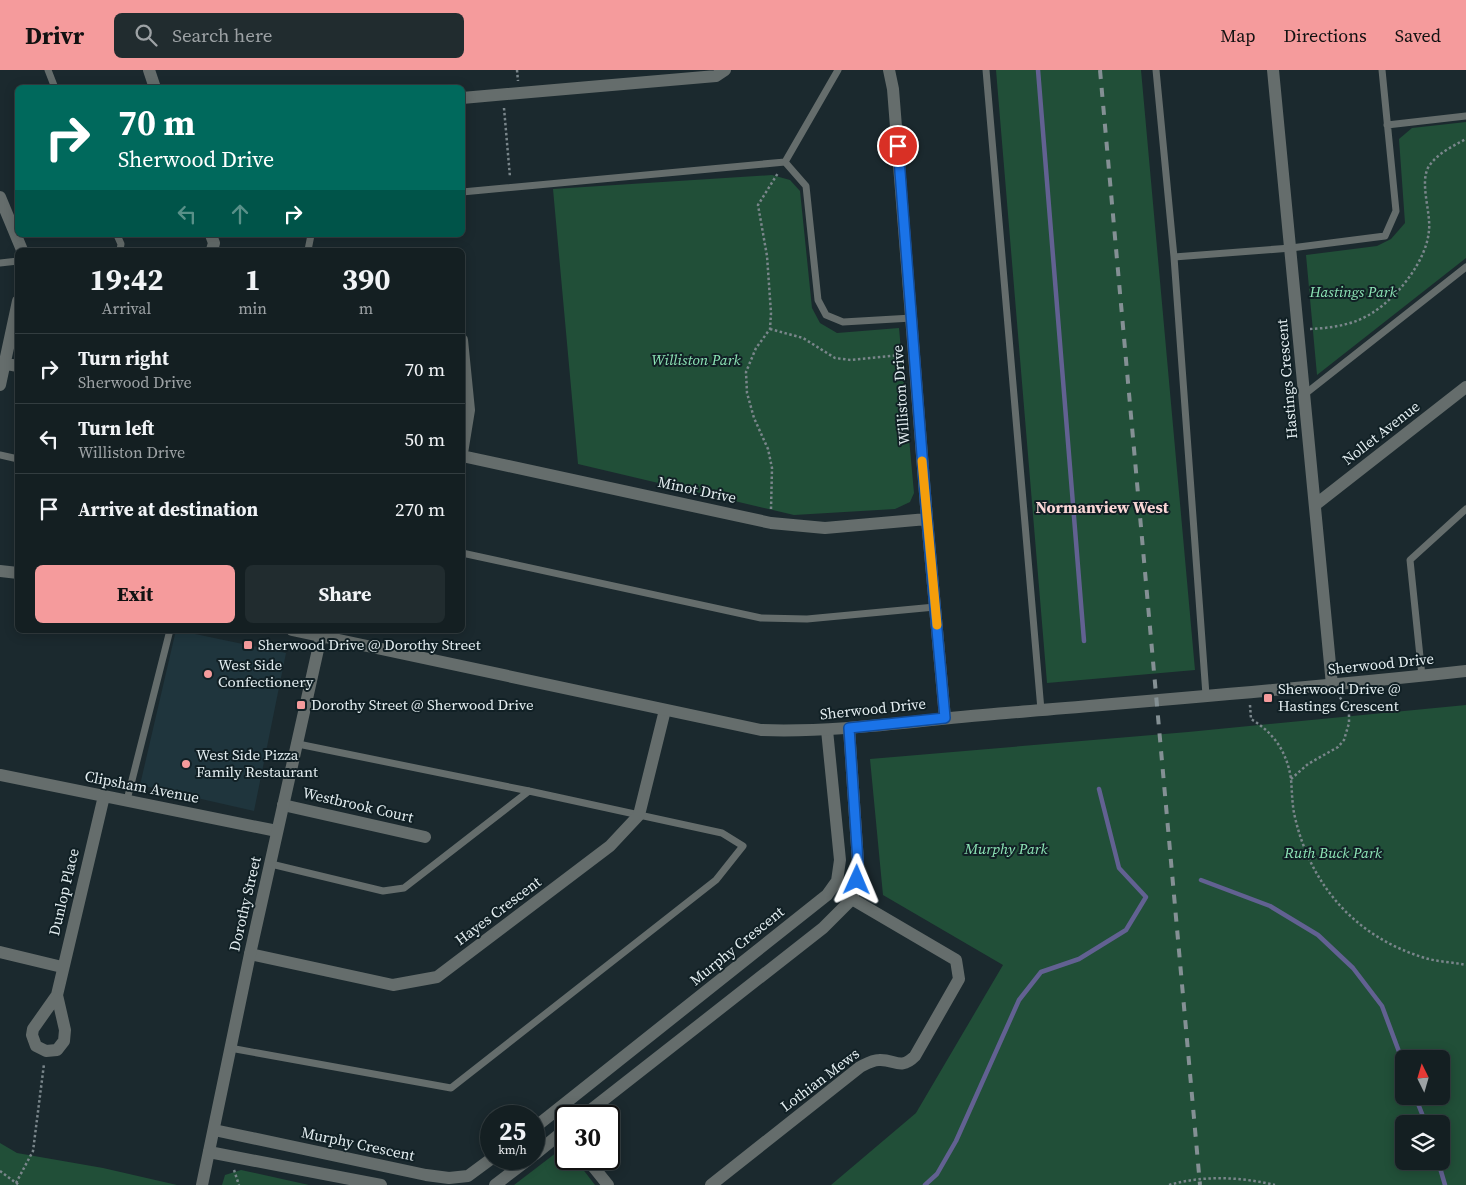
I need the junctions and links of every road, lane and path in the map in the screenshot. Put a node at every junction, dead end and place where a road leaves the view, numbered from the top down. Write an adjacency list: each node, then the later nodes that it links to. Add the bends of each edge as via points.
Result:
1 (48, 70): 10 (lane)
2 (149, 70): 11 (street)
3 (724, 70): 12 (street, via 716,76)
4 (838, 70): 17 (lane)
5 (889, 70): 28 (street, Williston Drive, via 894,89)
6 (986, 70): 58 (lane)
7 (1156, 70): 23 (lane)
8 (1273, 70): 22 (street, Hastings Crescent)
9 (1382, 70): 15 (lane)
10 (54, 85)
11 (154, 85)
12 (503, 94): 13 (street); 18 (path)
13 (465, 98)
14 (1466, 116): 15 (lane)
15 (1387, 125): 22 (lane, via 1396,211 1385,236)
16 (1466, 139): 30 (path, via 1438,156 1428,167 1425,178 1430,229 1419,263 1406,281 1373,313 1353,322 1331,328)
17 (785, 162): 18 (lane); 28 (lane, via 806,186 818,300 826,316 843,322); 29 (path, via 758,205 766,256)
18 (511, 188): 19 (lane)
19 (465, 192)
20 (0, 197): 21 (street)
21 (15, 233)
22 (1290, 248): 23 (lane); 30 (street, Hastings Crescent)
23 (1174, 258): 56 (lane)
24 (15, 261): 25 (lane)
25 (0, 262)
26 (1466, 267): 37 (lane)
27 (15, 313): 32 (street)
28 (912, 318): 31 (street, Williston Drive)
29 (770, 329): 31 (path, via 803,338 835,358 851,360); 45 (path, via 756,348 746,372 747,393 772,468)
30 (1298, 329): 37 (street, Hastings Crescent)
31 (914, 354): 44 (street, Williston Drive)
32 (2, 363): 33 (street); 35 (street)
33 (15, 365)
34 (465, 370): 38 (street, via 469,410)
35 (0, 385)
36 (1466, 387): 42 (street, Nollet Avenue)
37 (1305, 394): 42 (street, Hastings Crescent)
38 (465, 435)
39 (0, 455): 41 (lane)
40 (465, 455): 45 (street, Minot Drive)
41 (15, 458)
42 (1315, 504): 54 (street, Hastings Crescent)
43 (1466, 509): 53 (lane, via 1410,560)
44 (927, 519): 45 (street, Minot Drive, via 825,528); 49 (street, Williston Drive)
45 (771, 524)
46 (465, 554): 49 (lane, via 761,618 807,620)
47 (0, 571): 48 (street)
48 (15, 573)
49 (935, 607): 59 (street, Williston Drive)
50 (169, 633): 67 (lane)
51 (322, 633): 57 (street, Sherwood Drive); 62 (street, Dorothy Street)
52 (1466, 672): 53 (street, Sherwood Drive)
53 (1422, 676): 54 (street, Sherwood Drive)
54 (1332, 685): 55 (street, Sherwood Drive); 64 (path, via 1349,710 1348,731 1338,747 1308,764)
55 (1249, 692): 56 (street, Sherwood Drive); 64 (path, via 1251,719 1272,734 1288,764)
56 (1206, 695): 58 (street, Sherwood Drive)
57 (665, 710): 61 (street, Sherwood Drive, via 761,730); 69 (street)
58 (1041, 710): 59 (street, Sherwood Drive)
59 (945, 718): 60 (street, Sherwood Drive)
60 (849, 728): 61 (street, Sherwood Drive); 73 (street, via 858,862)
61 (827, 730): 82 (street, Murphy Crescent, via 840,846 837,880 827,895)
62 (298, 744): 65 (lane); 68 (street, Dorothy Street)
63 (0, 775): 66 (street, Clipsham Avenue)
64 (1291, 779): 76 (path, via 1300,839 1311,866 1332,898 1357,923 1386,942 1425,958)
65 (529, 791): 69 (lane); 72 (lane, via 404,888 383,891)
66 (104, 796): 67 (street, Clipsham Avenue); 77 (street, Dunlop Place)
67 (127, 800): 70 (street, Clipsham Avenue)
68 (283, 805): 70 (street, Dorothy Street); 71 (street, Westbrook Court)
69 (640, 815): 75 (street, Hayes Crescent, via 610,846 437,977 393,985); 79 (lane, via 722,833 743,846 716,880 452,1088)
70 (277, 832): 72 (street, Dorothy Street)
71 (425, 837)
72 (271, 864): 75 (street, Dorothy Street)
73 (852, 899): 81 (street, via 823,928); 96 (street, Lothian Mews, via 956,960 959,979 909,1063 901,1065 878,1060 860,1067)
74 (0, 952): 77 (street)
75 (250, 954): 79 (street, Dorothy Street)
76 (1466, 965)
77 (62, 967): 78 (street, Dunlop Place)
78 (57, 995): 80 (street, Dunlop Place, via 65,1030 64,1041 57,1050); 80 (street, Dunlop Place, via 33,1029 36,1046)
79 (230, 1048): 85 (street, Dorothy Street)
80 (46, 1051): 91 (path, via 33,1151)
81 (597, 1105)
82 (552, 1115): 83 (street); 84 (street, Murphy Crescent)
83 (555, 1118)
84 (545, 1120)
85 (214, 1130): 86 (street, Dorothy Street); 87 (street, Murphy Crescent, via 426,1175 468,1176)
86 (209, 1152): 92 (street, Dorothy Street); 93 (street)
87 (480, 1167)
88 (515, 1170): 94 (street)
89 (596, 1170): 95 (street)
90 (0, 1171): 91 (path)
91 (18, 1184)
92 (202, 1185)
93 (381, 1185)
94 (496, 1185)
95 (608, 1185)
96 (711, 1185)
97 (1170, 1185): 98 (path, via 1226,1178)
98 (1275, 1185)

